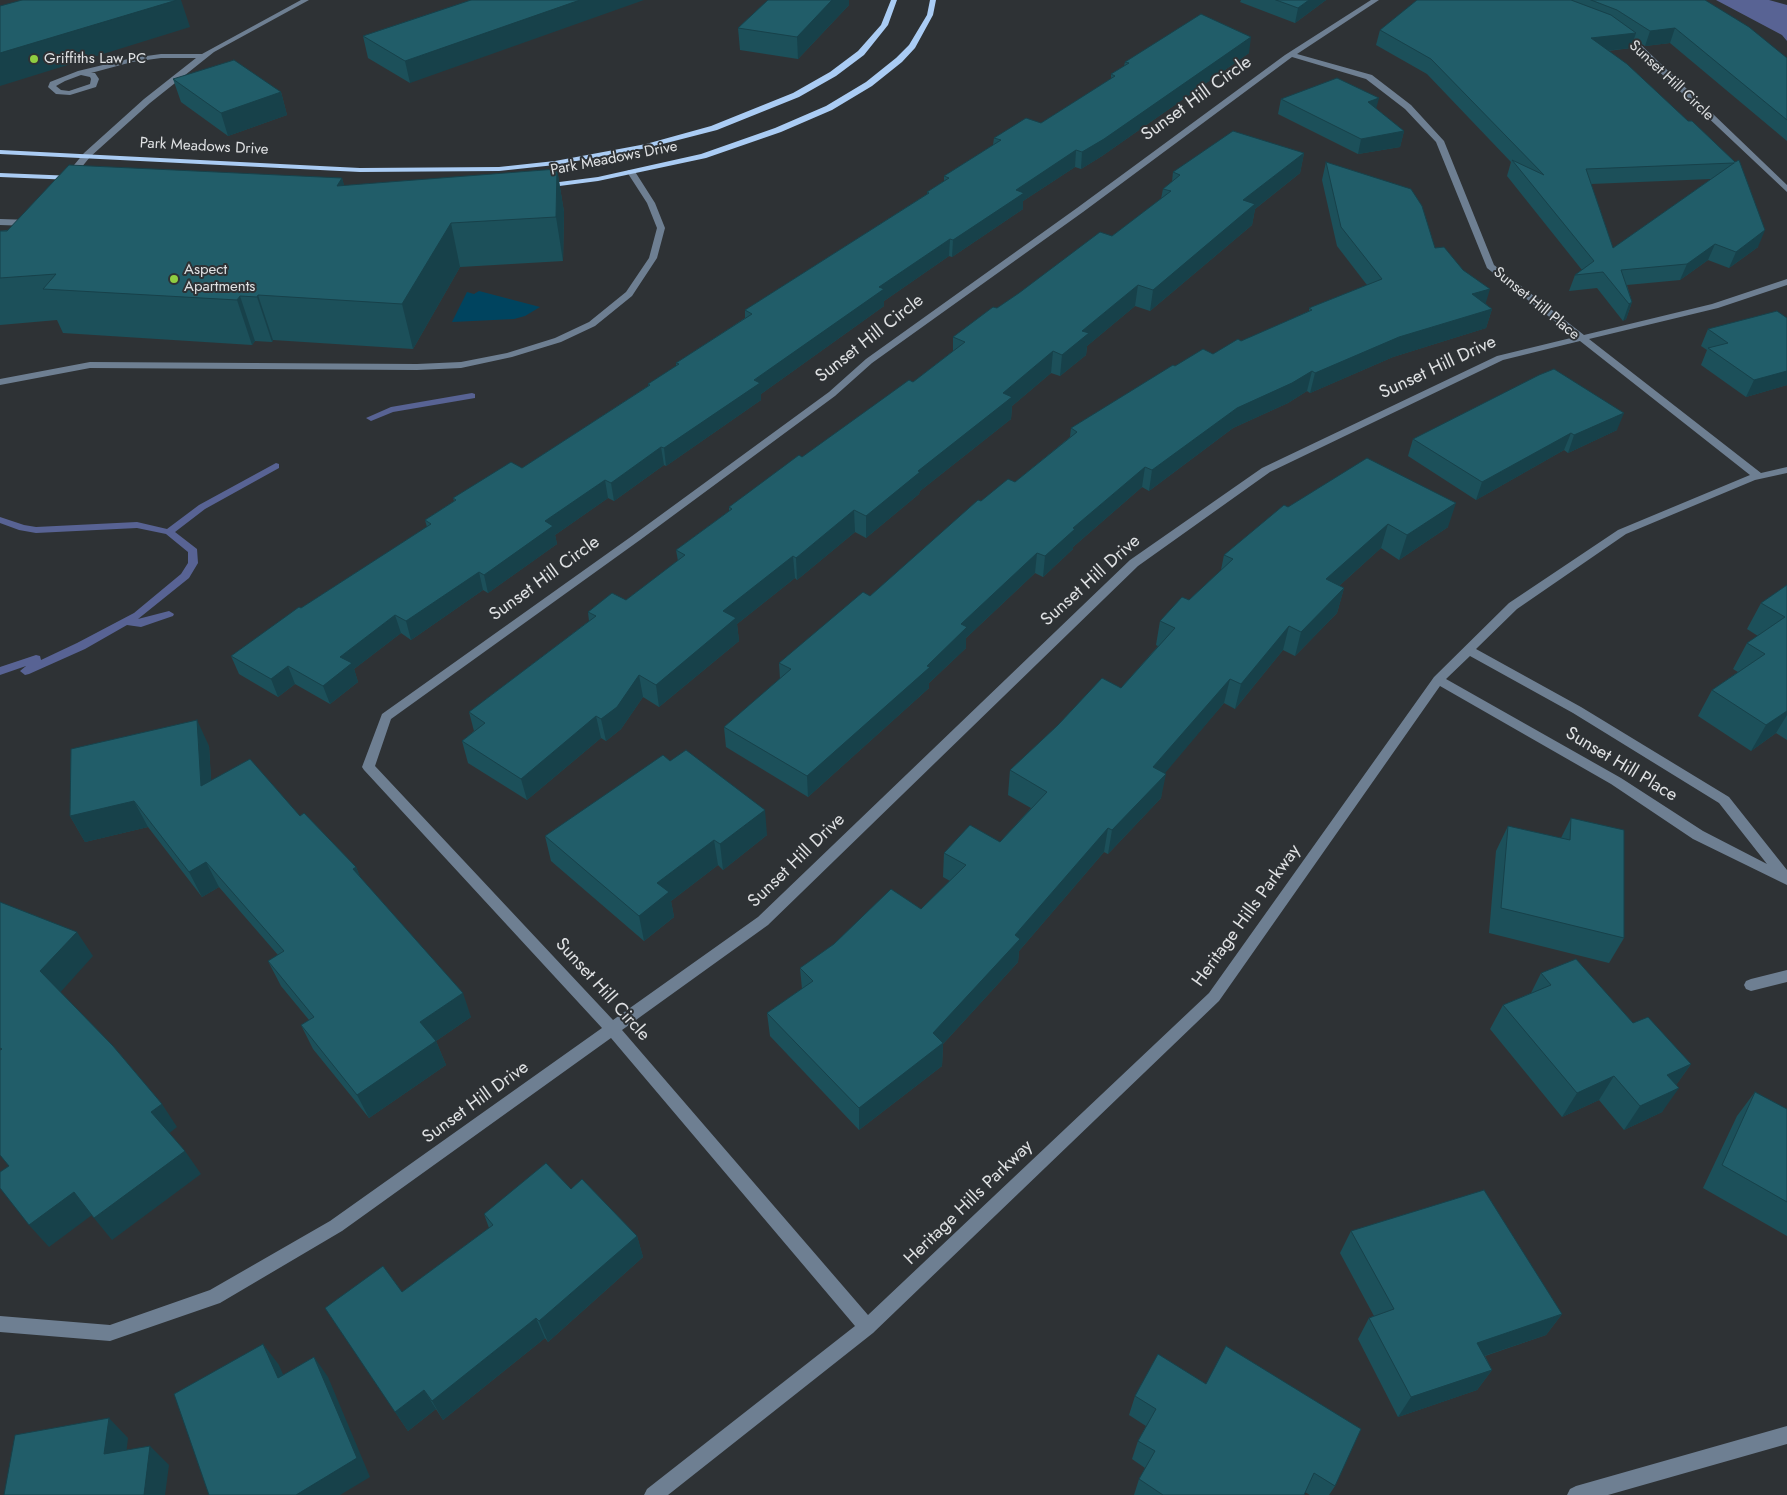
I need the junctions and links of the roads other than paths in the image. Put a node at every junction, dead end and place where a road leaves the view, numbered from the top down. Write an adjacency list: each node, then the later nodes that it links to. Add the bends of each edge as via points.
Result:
1 (306, 0): 7 (street)
2 (894, 0): 10 (main road, Park Meadows Drive, via 884,25 866,46 833,74 751,115 647,146 555,163 437,171 360,170)
3 (933, 0): 11 (main road, Park Meadows Drive, via 930,15 912,46 899,60 869,84 829,108 738,145)
4 (1376, 0): 6 (street, Sunset Hill Circle)
5 (1609, 28): 17 (street, Sunset Hill Circle, via 1636,45)
6 (1292, 55): 21 (street, Sunset Hill Place, via 1369,78 1408,107 1440,141 1490,266); 30 (street, Sunset Hill Circle, via 870,361 832,394 636,538 386,717 368,767)
7 (203, 56): 8 (street, via 142,58); 10 (street)
8 (82, 73): 8 (street, via 62,79 52,87 59,92 70,92 93,85 95,79 92,75)
9 (0, 152): 10 (main road, Park Meadows Drive)
10 (87, 155): 13 (street)
11 (630, 172): 16 (main road, Park Meadows Drive); 22 (street, via 652,203 661,228 654,258 629,294 592,324 558,340 462,365 90,365)
12 (0, 175): 13 (main road)
13 (68, 178): 14 (main road); 15 (street)
14 (88, 179)
15 (62, 185)
16 (531, 188)
17 (1787, 190)
18 (36, 212): 19 (street, via 29,227)
19 (0, 222)
20 (1787, 282): 21 (street, via 1715,306)
21 (1580, 339): 24 (street, Sunset Hill Place); 30 (street, Sunset Hill Drive, via 1500,358 1266,470 1134,563 763,921)
22 (0, 382)
23 (1787, 470): 24 (street, Heritage Hills Parkway)
24 (1758, 476): 25 (street, Heritage Hills Parkway, via 1622,532 1513,606)
25 (1469, 650): 26 (street, Heritage Hills Parkway); 27 (street, Sunset Hill Place, via 1577,710 1724,800)
26 (1438, 680): 27 (street, Sunset Hill Place, via 1616,781 1698,835); 32 (street, Heritage Hills Parkway, via 1214,997)
27 (1787, 880)
28 (1787, 976): 29 (street)
29 (1751, 985)
30 (612, 1029): 31 (street, Sunset Hill Drive, via 336,1226 214,1297 110,1334); 32 (street, Sunset Hill Circle)
31 (0, 1324)
32 (867, 1327): 34 (street, Heritage Hills Parkway)
33 (1787, 1435): 35 (street)
34 (653, 1495)
35 (1576, 1495)

